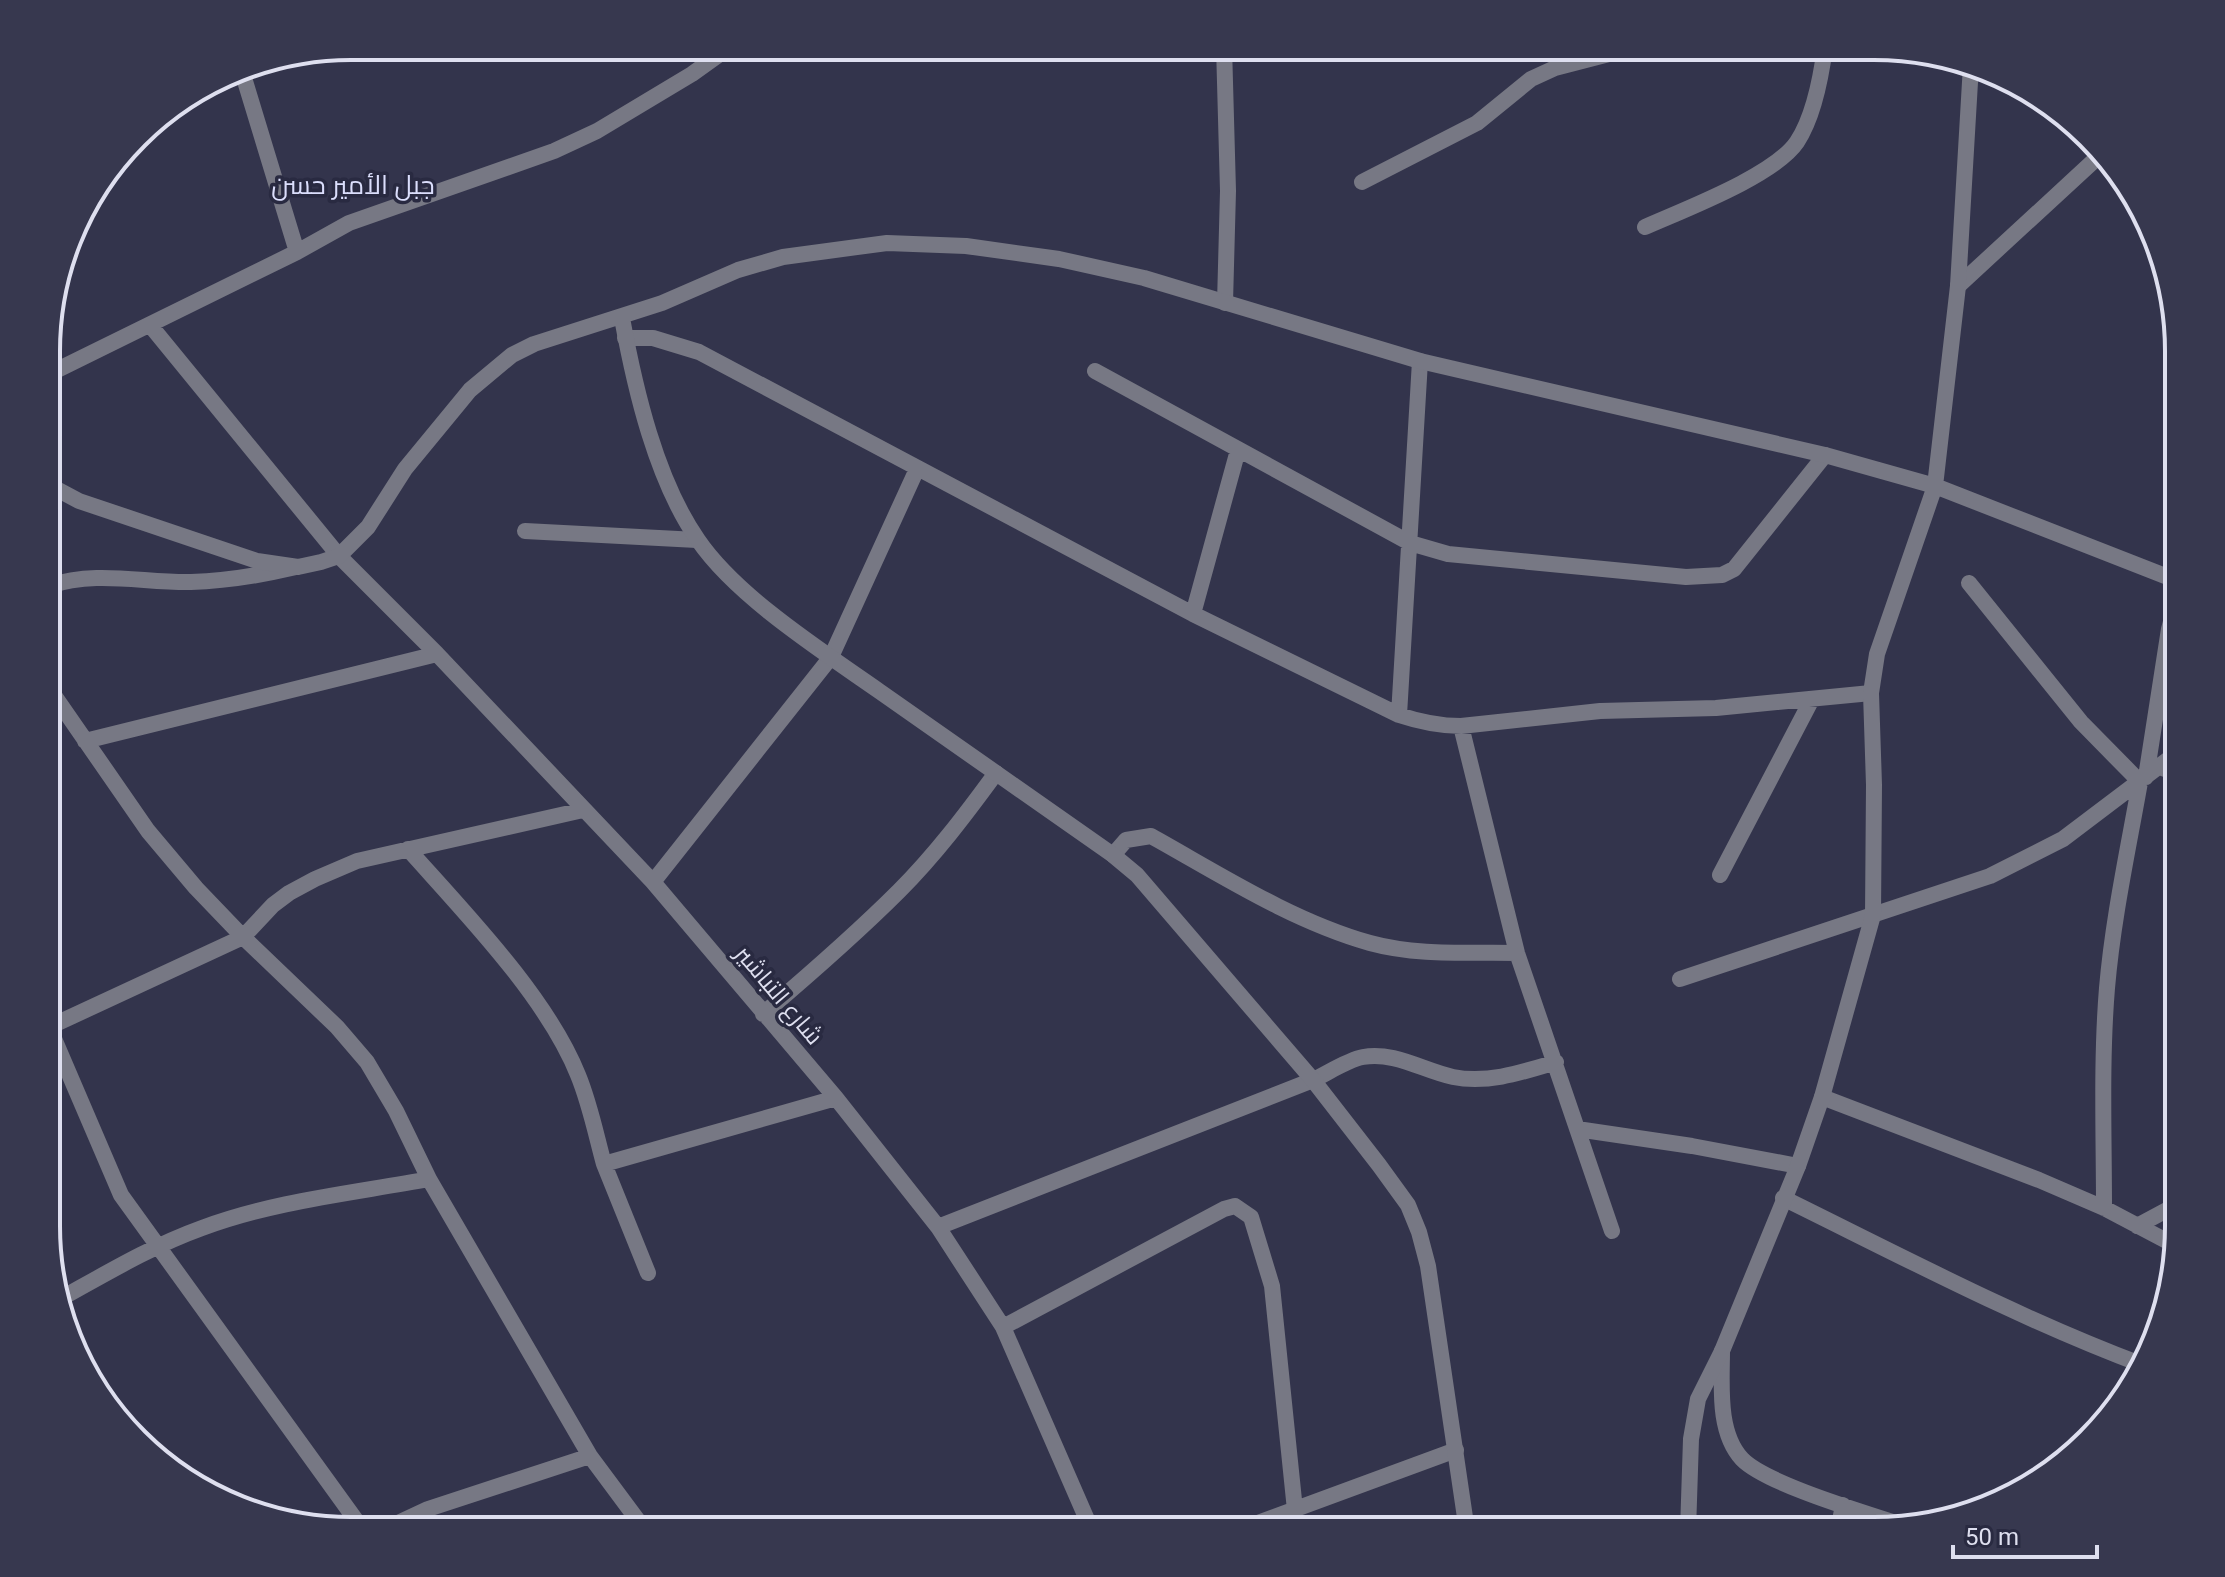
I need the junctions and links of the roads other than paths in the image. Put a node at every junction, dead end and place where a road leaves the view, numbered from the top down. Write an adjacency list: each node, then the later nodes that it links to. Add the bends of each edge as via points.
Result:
1 (712, 60): 10 (street, via 597,131 554,151 349,223)
2 (1224, 60): 12 (street)
3 (1586, 60): 8 (street, via 1531,79 1477,123)
4 (1823, 60): 9 (street, via 1804,128 1792,149 1748,179)
5 (1970, 76): 11 (street)
6 (245, 80): 10 (street)
7 (2094, 160): 11 (street)
8 (1362, 182)
9 (1645, 227)
10 (297, 252): 14 (street)
11 (1958, 286): 22 (street)
12 (1225, 303): 13 (street, via 1059,259 966,246 887,243 768,261); 16 (street)
13 (622, 318): 15 (street); 27 (street, via 534,344 492,371 438,426 368,527)
14 (150, 325): 17 (street); 27 (street, شارع التباشير)
15 (625, 338): 21 (street, via 653,338 699,352); 25 (street, via 659,463)
16 (1420, 361): 20 (street); 26 (street)
17 (60, 369)
18 (1095, 371): 19 (street)
19 (1238, 450): 26 (street); 32 (street)
20 (1825, 455): 22 (street); 26 (street, via 1734,569 1722,575 1686,577 1509,561 1448,554)
21 (917, 469): 32 (street); 34 (street)
22 (1935, 486): 29 (street); 36 (street, via 1877,654)
23 (60, 491): 28 (street, via 257,561)
24 (525, 531): 25 (street)
25 (697, 540): 34 (street, via 752,597)
26 (1410, 543): 39 (street)
27 (339, 556): 28 (street); 33 (street, شارع التباشير)
28 (298, 567): 30 (street, via 256,577 189,582 119,577)
29 (2165, 576)
30 (60, 583)
31 (1969, 583): 45 (street, via 2081,722)
32 (1193, 614): 39 (street)
33 (437, 654): 41 (street); 46 (street, شارع التباشير)
34 (831, 657): 43 (street); 50 (street)
35 (2165, 658): 45 (street)
36 (1871, 693): 37 (street); 51 (street)
37 (1812, 699): 40 (street, via 1600,711); 49 (street)
38 (60, 704): 41 (street)
39 (1399, 715): 40 (street)
40 (1461, 726): 53 (street)
41 (85, 741): 52 (street, via 148,831)
42 (2165, 762): 45 (street)
43 (996, 773): 48 (street); 55 (street, via 900,890)
44 (2165, 774): 45 (street)
45 (2149, 775): 51 (street, via 2028,859); 67 (street, via 2112,941 2104,1070)
46 (583, 810): 47 (street); 50 (street, شارع التباشير)
47 (408, 849): 52 (street, via 357,861 315,879 273,905); 63 (street, via 485,937 545,1017 578,1075)
48 (1113, 855): 53 (street, via 1126,840 1151,836 1289,911 1372,944 1419,951); 59 (street, via 1153,892)
49 (1720, 875)
50 (653, 882): 55 (street, شارع التباشير)
51 (1873, 915): 54 (street); 60 (street)
52 (243, 937): 56 (street); 65 (street, via 367,1062)
53 (1517, 953): 58 (street)
54 (1680, 979)
55 (763, 1014): 61 (street, شارع التباشير)
56 (60, 1022)
57 (60, 1053): 73 (street, via 121,1195)
58 (1556, 1062): 59 (street, via 1483,1079 1454,1077 1382,1056 1361,1057); 62 (street)
59 (1313, 1080): 70 (street); 79 (street, via 1408,1205 1419,1232)
60 (1822, 1097): 64 (street); 67 (street)
61 (836, 1098): 63 (street); 70 (street, شارع التباشير)
62 (1577, 1129): 64 (street); 71 (street)
63 (604, 1164): 74 (street)
64 (1798, 1166): 66 (street)
65 (429, 1179): 73 (street, via 250,1212); 80 (street)
66 (1783, 1198): 77 (street); 78 (street)
67 (2104, 1208): 69 (street)
68 (2165, 1211): 69 (street)
69 (2137, 1226): 72 (street)
70 (938, 1227): 76 (street, شارع التباشير)
71 (1612, 1231)
72 (2164, 1240)
73 (156, 1246): 75 (street); 83 (street)
74 (648, 1273)
75 (69, 1294)
76 (1003, 1327): 82 (street, via 1224,1209 1243,1209 1255,1226 1272,1286); 86 (street, شارع التباشير)
77 (1722, 1351): 81 (street, via 1722,1406 1730,1439 1742,1458 1765,1474); 89 (street, via 1698,1399)
78 (2132, 1361)
79 (1456, 1450): 82 (street); 88 (street)
80 (590, 1456): 84 (street); 85 (street)
81 (1843, 1505): 90 (street); 91 (street)
82 (1295, 1510): 87 (street)
83 (354, 1517)
84 (411, 1517)
85 (635, 1517)
86 (1086, 1517)
87 (1275, 1517)
88 (1465, 1517)
89 (1688, 1517)
90 (1841, 1517)
91 (1878, 1517)

